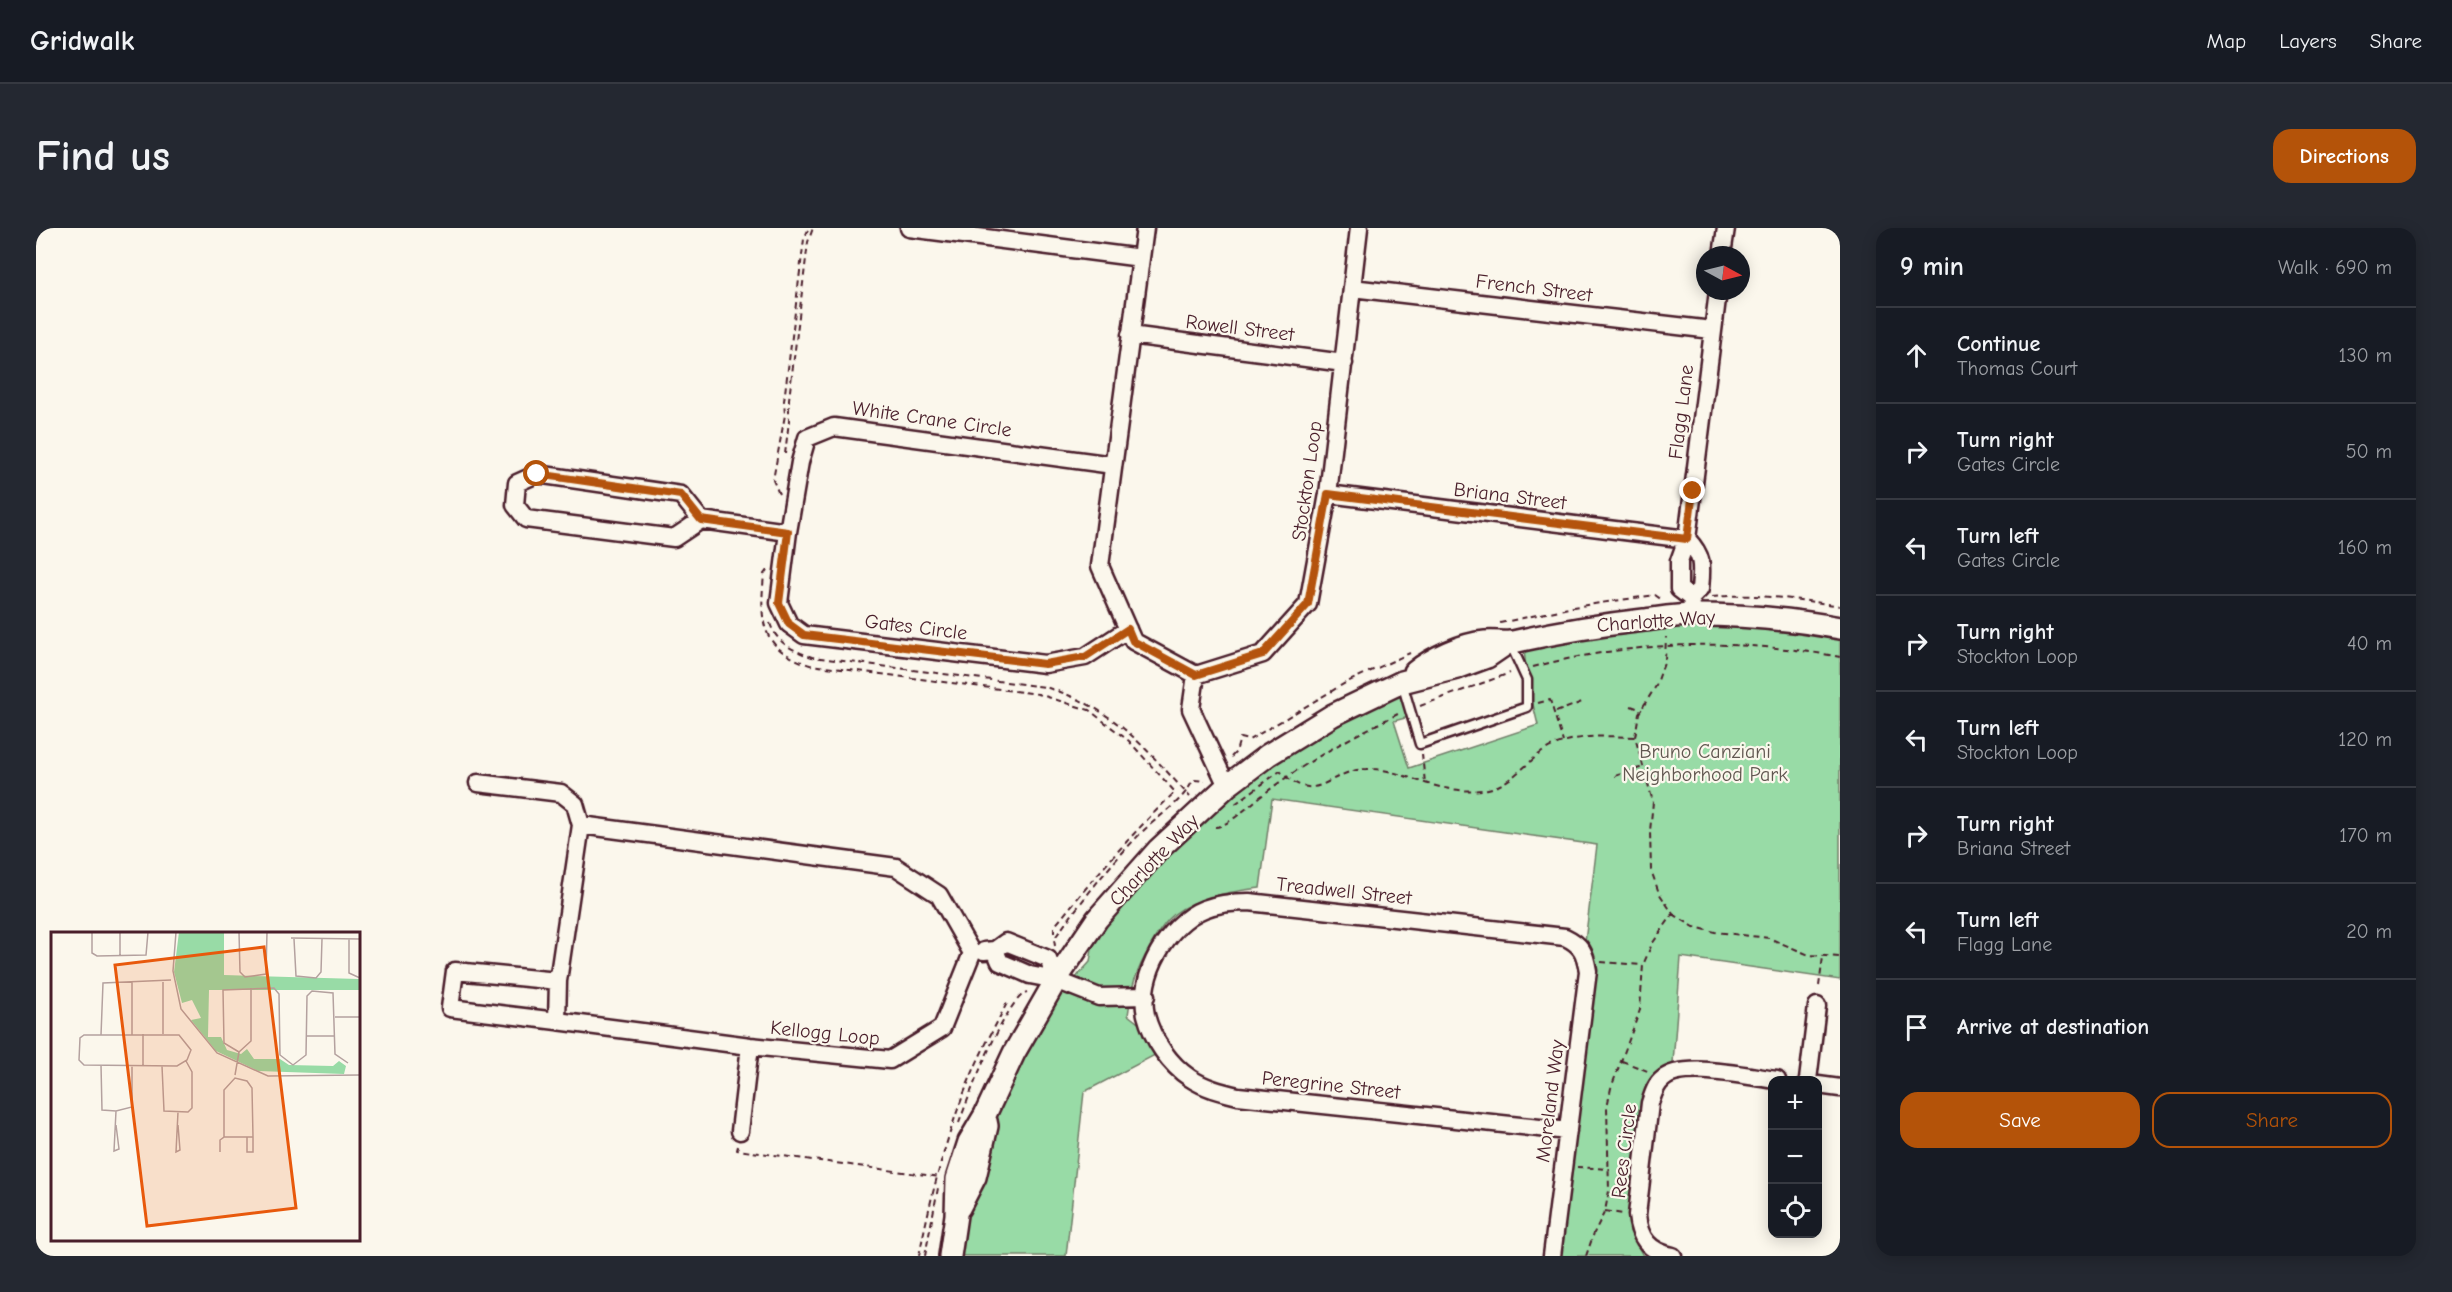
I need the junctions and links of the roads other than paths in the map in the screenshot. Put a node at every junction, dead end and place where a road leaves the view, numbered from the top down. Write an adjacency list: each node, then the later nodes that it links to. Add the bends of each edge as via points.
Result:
1 (909, 228): 6 (street)
2 (1145, 228): 6 (street)
3 (1359, 228): 7 (street, Stockton Loop)
4 (1726, 228): 5 (street)
5 (1723, 246)
6 (1141, 258): 10 (street)
7 (1352, 288): 9 (street, French Street); 11 (street, Stockton Loop)
8 (1717, 300): 9 (street, Flagg Lane)
9 (1712, 330): 16 (street, Flagg Lane)
10 (1130, 335): 11 (street, Rowell Street); 12 (street)
11 (1344, 363): 13 (street, Stockton Loop)
12 (1113, 465): 15 (street, White Crane Circle, via 834,427 807,438); 19 (street, via 1100,566)
13 (1328, 494): 16 (street, Briana Street); 21 (street, Stockton Loop, via 1308,604 1263,654)
14 (701, 520): 14 (street, via 681,495 537,474 517,483 514,505 526,519 674,538); 15 (street)
15 (788, 532): 19 (street, Gates Circle, via 779,603 789,624 804,635 1045,664 1085,657)
16 (1687, 539): 17 (street, Flagg Lane, via 1679,561 1679,589)
17 (1692, 607): 18 (street, Charlotte Way); 20 (street, Charlotte Way)
18 (1840, 628)
19 (1128, 629): 21 (street, via 1133,641)
20 (1509, 642): 22 (street, Charlotte Way, via 1487,657); 22 (lane, via 1527,680 1527,707 1420,744)
21 (1196, 675): 24 (street, via 1191,710)
22 (1402, 682): 24 (street, Charlotte Way, via 1333,715)
23 (478, 783): 25 (street, via 561,793 575,804)
24 (1227, 786): 29 (street, Charlotte Way, via 1158,850 1097,920)
25 (581, 825): 27 (street, via 896,867 939,895); 30 (street)
26 (995, 950): 27 (street); 29 (street, via 1000,962 1030,975); 29 (street, via 1006,942 1048,959)
27 (972, 952): 34 (street, Kellogg Loop, via 942,1028 890,1060)
28 (1586, 957): 31 (street, Treadwell Street, via 1577,943 1565,937 1249,902 1222,903 1202,909 1168,937 1151,968); 41 (street, Moreland Way, via 1588,971)
29 (1056, 980): 31 (street, via 1099,997); 39 (street, Charlotte Way, via 1014,1053)
30 (558, 981): 33 (street); 33 (street, Kellogg Loop, via 455,971 450,1008)
31 (1146, 996): 41 (street, Peregrine Street, via 1146,1014 1169,1060 1210,1089 1238,1096)
32 (1817, 1006): 35 (street)
33 (557, 1021): 34 (street, Kellogg Loop)
34 (750, 1047): 40 (street)
35 (1808, 1076)
36 (1768, 1079): 45 (street, Rees Circle, via 1690,1070 1662,1079 1654,1090 1638,1227 1654,1251)
37 (1822, 1086): 38 (street)
38 (1840, 1088)
39 (985, 1115): 42 (street, Charlotte Way, via 987,1126 975,1177); 42 (street, Charlotte Way, via 969,1142 957,1179)
40 (740, 1131)
41 (1568, 1131): 44 (street, Moreland Way)
42 (956, 1215): 43 (street, Charlotte Way)
43 (950, 1256)
44 (1552, 1256)
45 (1674, 1256)

